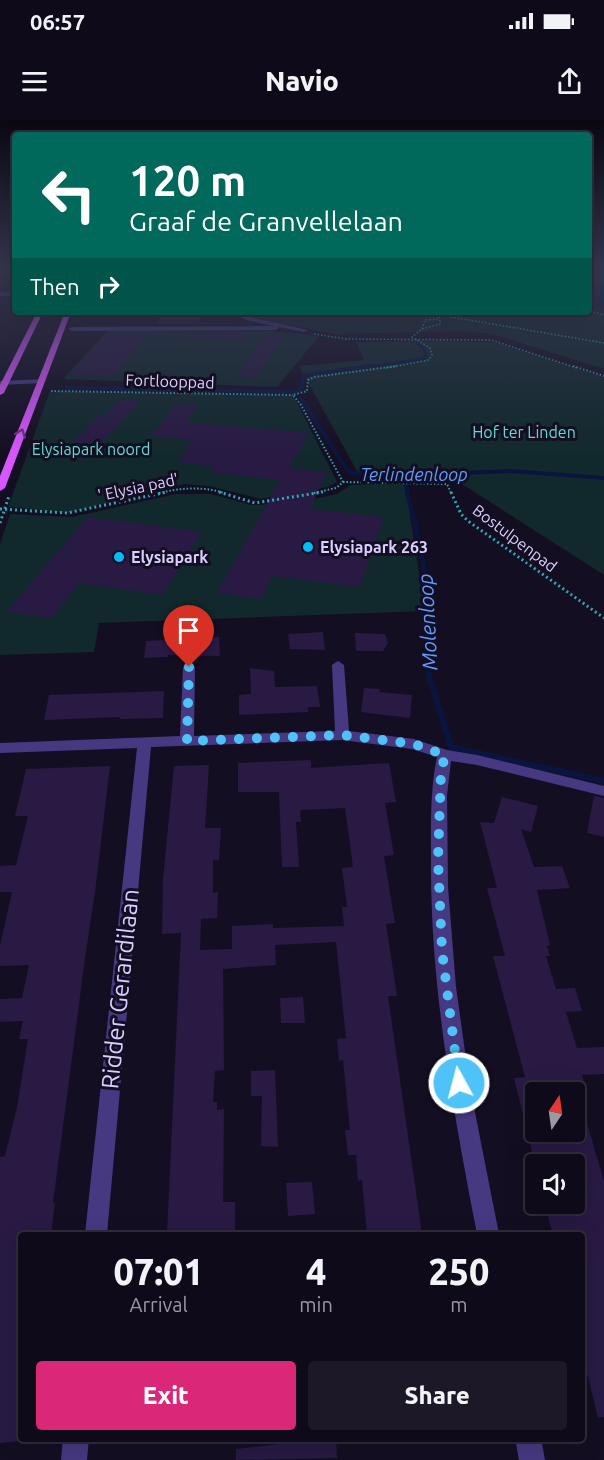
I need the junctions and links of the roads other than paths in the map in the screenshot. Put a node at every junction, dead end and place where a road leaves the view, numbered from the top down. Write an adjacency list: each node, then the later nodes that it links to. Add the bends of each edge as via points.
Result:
1 (30, 332): 4 (main road)
2 (61, 332): 3 (main road)
3 (42, 381): 4 (street); 6 (main road, one-way to 3)
4 (2, 383): 5 (main road)
5 (0, 393)
6 (0, 488)
7 (338, 665): 9 (street)
8 (189, 667): 10 (street)
9 (342, 735): 10 (street); 13 (street, via 414,744)
10 (187, 741): 11 (street)
11 (144, 744): 12 (street); 15 (street, Ridder Gerardilaan)
12 (0, 748)
13 (445, 755): 14 (street); 16 (street, via 438,859 442,951 462,1102)
14 (604, 791)
15 (96, 1232)
16 (488, 1232)
17 (76, 1442): 19 (street)
18 (529, 1442): 20 (street)
19 (74, 1460)
20 (532, 1460)

